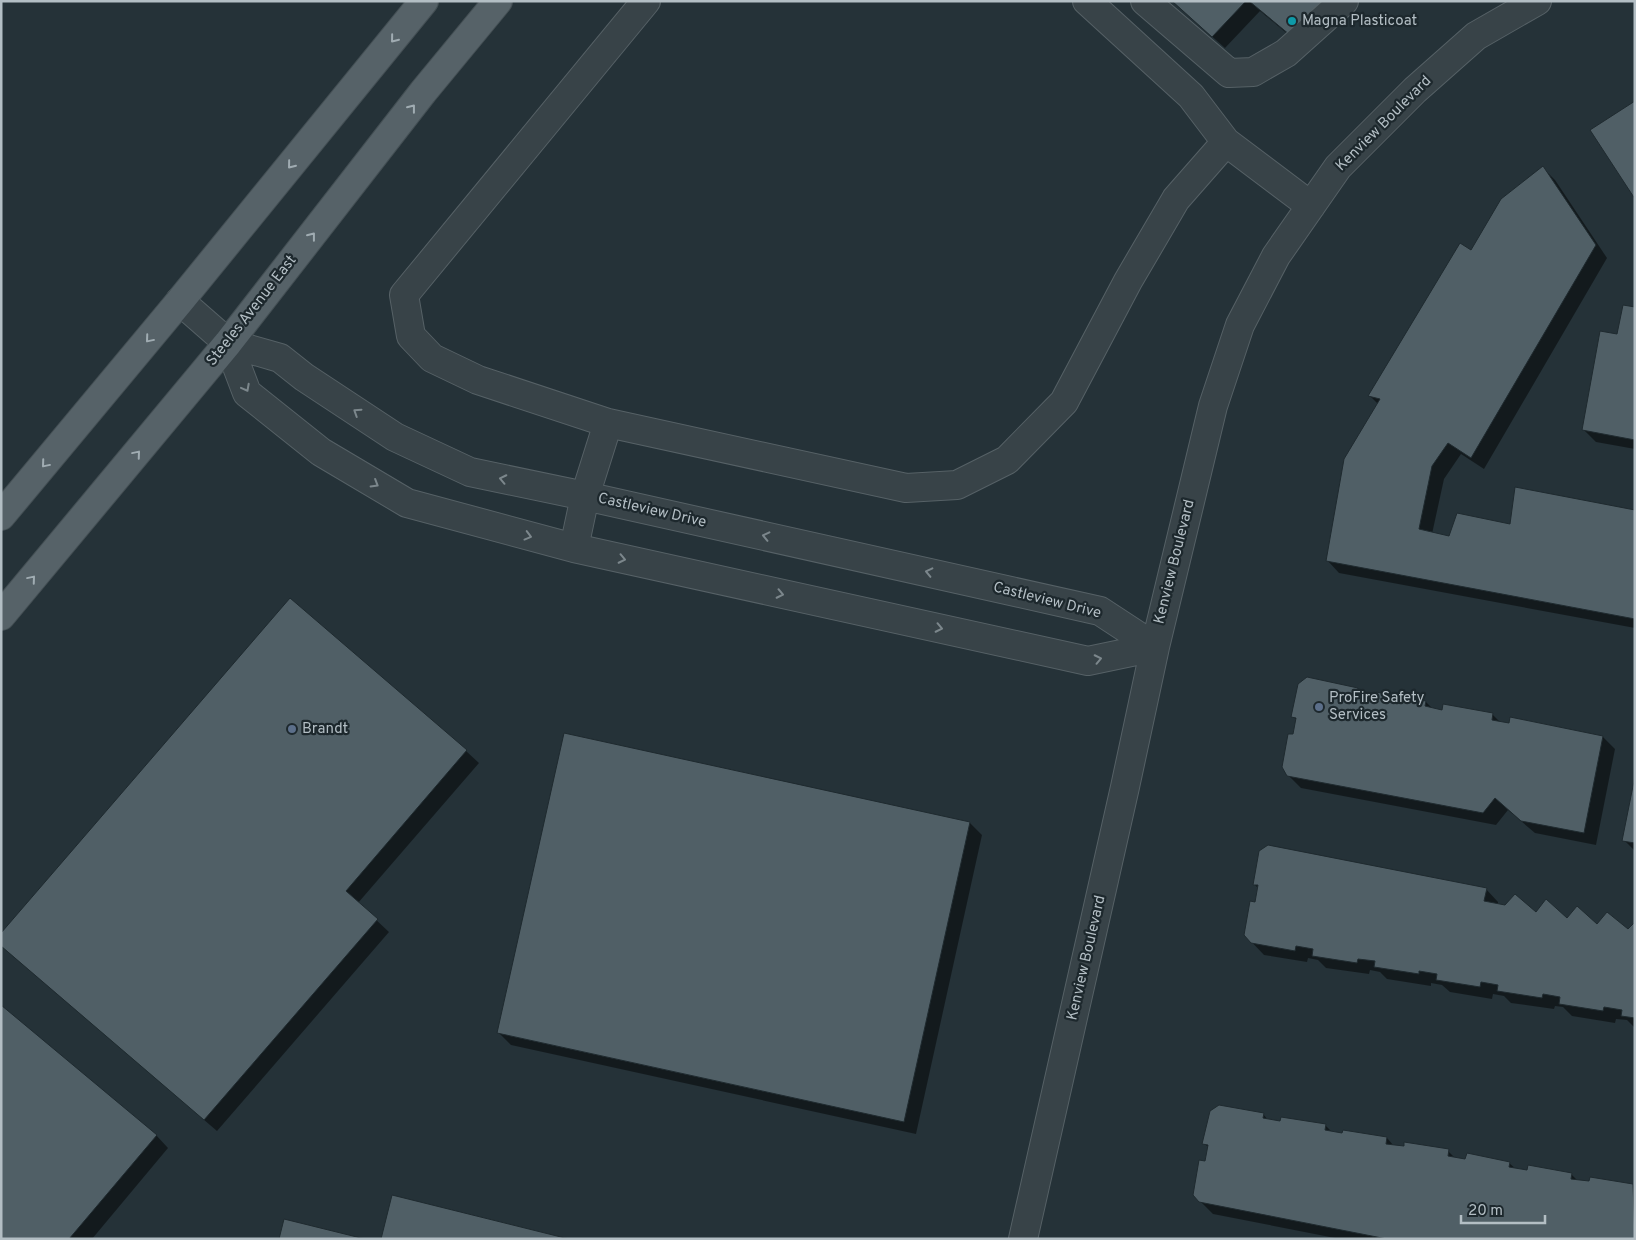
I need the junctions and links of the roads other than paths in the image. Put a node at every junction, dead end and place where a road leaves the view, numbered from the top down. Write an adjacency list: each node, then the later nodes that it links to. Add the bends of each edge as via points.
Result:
1 (424, 1): 10 (main road, one-way to 10)
2 (498, 1): 11 (main road, Steeles Avenue East, one-way to 2)
3 (646, 1): 12 (street, via 404,295 411,336 432,358 478,380)
4 (1087, 1): 8 (street, via 1191,96)
5 (1144, 1): 6 (street, via 1229,73 1253,72 1286,53)
6 (1344, 1)
7 (1537, 1): 9 (street, Kenview Boulevard, via 1476,36 1415,90 1338,167)
8 (1226, 142): 9 (street); 12 (street, via 1176,199 1064,402 1007,460 957,485 906,488)
9 (1312, 206): 17 (street, Kenview Boulevard, via 1276,256 1240,325 1213,406)
10 (180, 301): 11 (street, Castleview Drive); 14 (main road, one-way to 14)
11 (228, 343): 13 (street, Castleview Drive, one-way to 11, via 470,472 396,437 280,358); 15 (street, Castleview Drive, one-way to 15, via 247,393 320,452 407,503); 16 (main road, Steeles Avenue East, one-way to 11)
12 (608, 423): 13 (street)
13 (585, 496): 15 (street, Castleview Drive); 17 (street, Castleview Drive, one-way to 13, via 1100,611)
14 (1, 516)
15 (574, 548): 17 (street, Castleview Drive, one-way to 17, via 1088,661)
16 (1, 616)
17 (1155, 647): 18 (street, Kenview Boulevard)
18 (1023, 1239)

